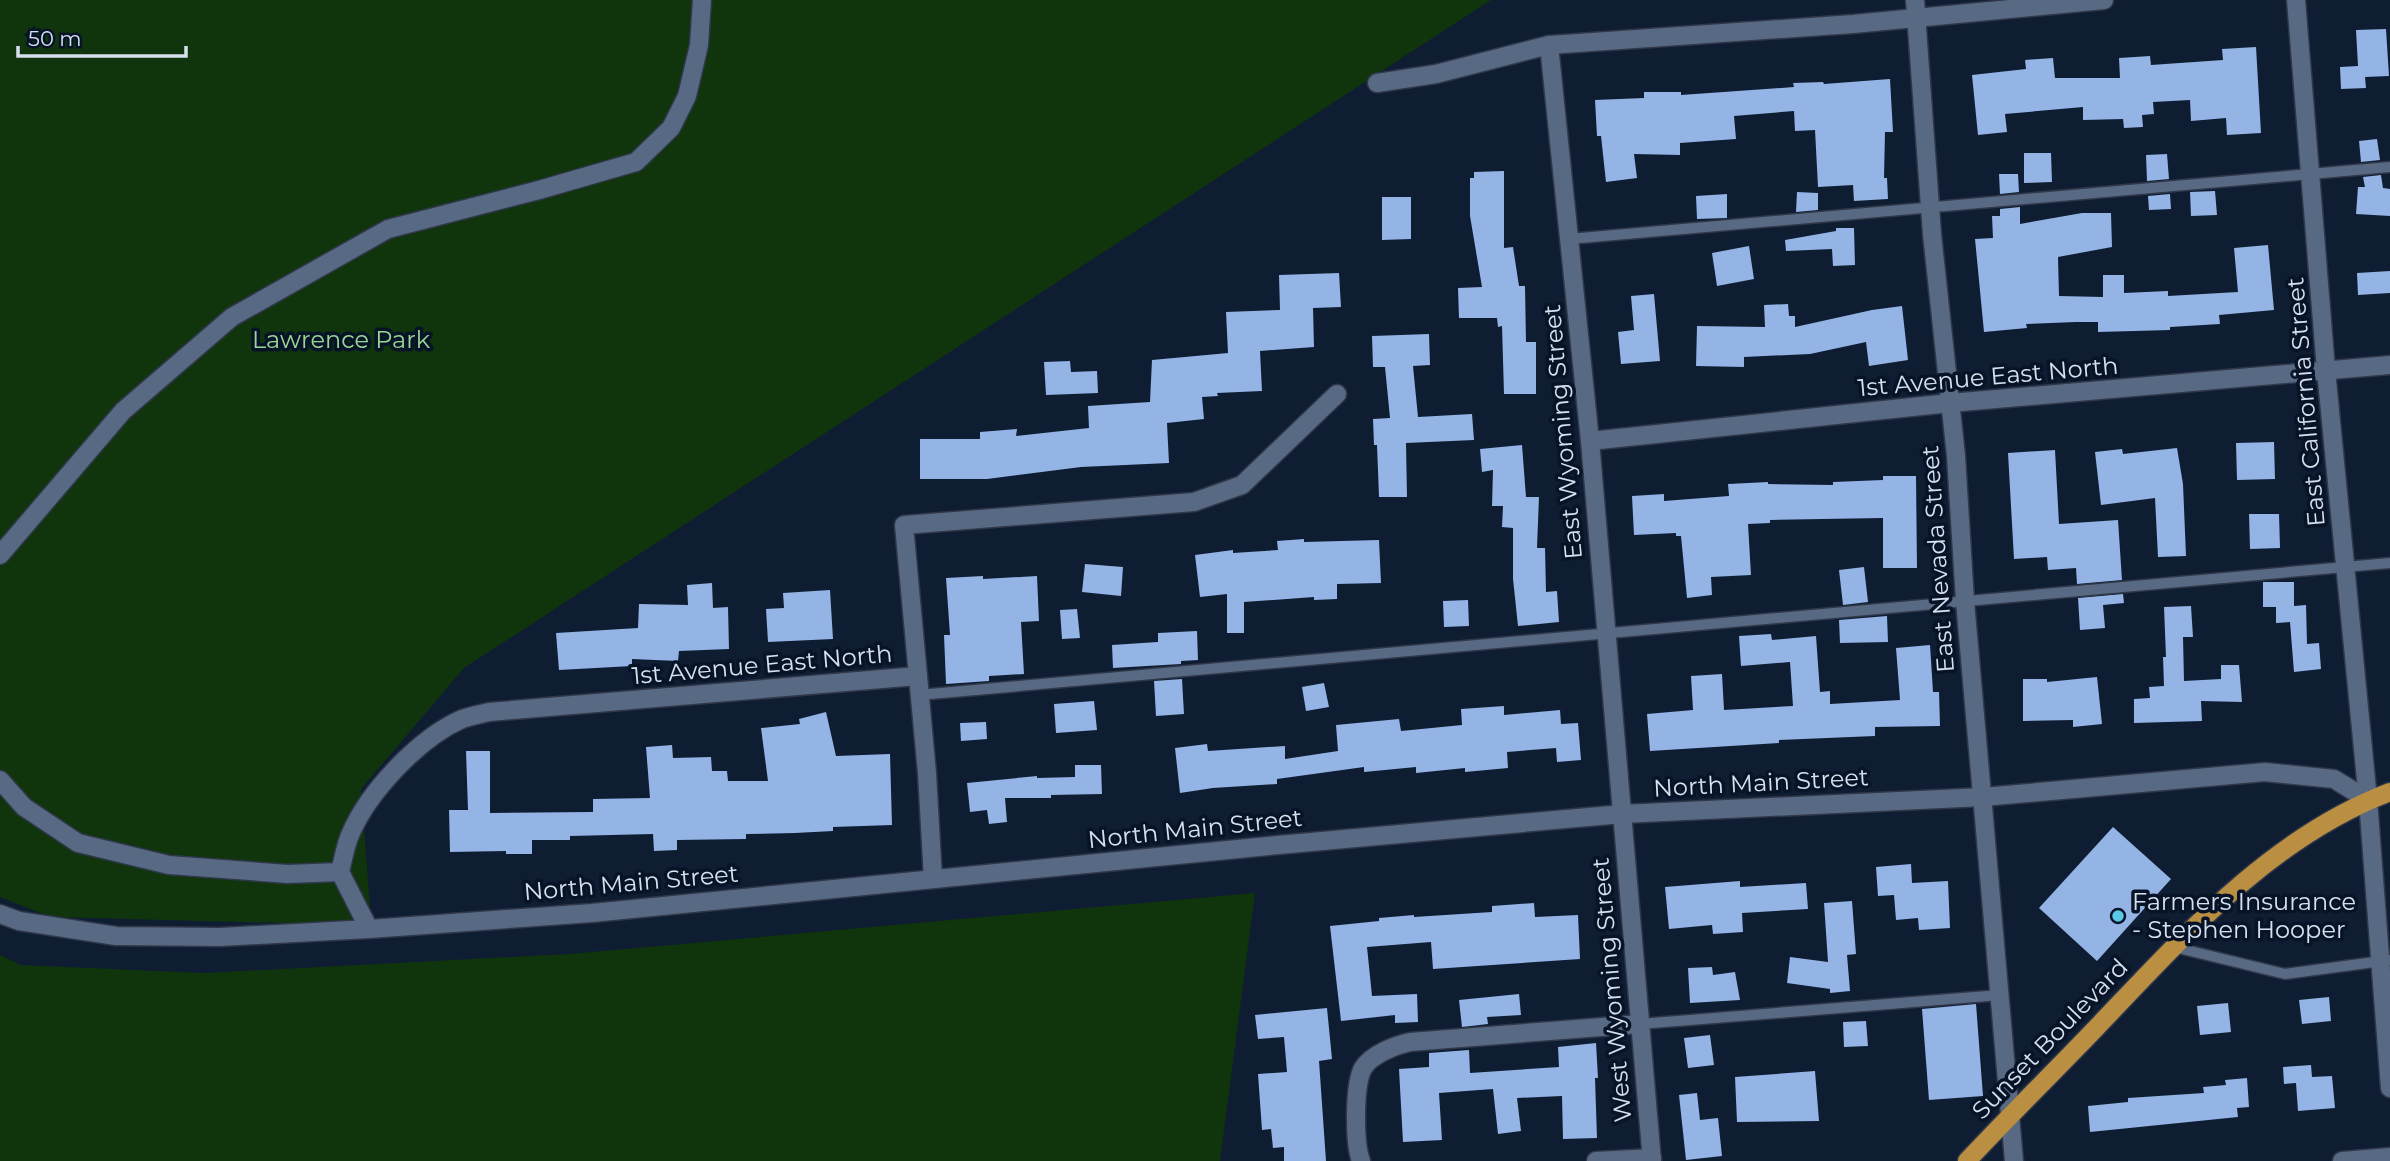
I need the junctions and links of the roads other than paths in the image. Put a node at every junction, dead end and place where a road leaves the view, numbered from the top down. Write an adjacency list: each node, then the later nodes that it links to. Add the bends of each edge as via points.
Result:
1 (702, 0): 16 (street, via 699,44 687,96 671,128 636,162 388,229 232,317 123,411)
2 (2105, 0): 4 (street)
3 (2296, 0): 8 (street, East California Street)
4 (1916, 8): 5 (street, via 1853,24); 9 (street, East Nevada Street)
5 (1549, 45): 6 (street, via 1436,74); 10 (street, East Wyoming Street)
6 (1377, 83)
7 (2390, 167): 8 (lane)
8 (2310, 175): 9 (lane); 12 (street, East California Street)
9 (1931, 208): 10 (lane); 14 (street, East Nevada Street)
10 (1569, 239): 15 (street, East Wyoming Street)
11 (2390, 365): 12 (street, 1st Avenue East North)
12 (2326, 370): 14 (street, 1st Avenue East North); 18 (street, East California Street)
13 (1338, 394): 21 (street, 1st Avenue East North, via 1242,485 1194,502 904,525)
14 (1950, 404): 15 (street, 1st Avenue East North); 19 (street, East Nevada Street)
15 (1590, 441): 20 (street, East Wyoming Street)
16 (0, 555)
17 (2390, 563): 18 (lane)
18 (2346, 567): 19 (lane); 26 (street, East California Street)
19 (1965, 601): 20 (lane); 25 (street, East Nevada Street)
20 (1606, 633): 22 (lane); 27 (street, East Wyoming Street)
21 (918, 676): 22 (street); 28 (street, 1st Avenue East North, via 489,712 464,719 420,745 384,782 348,838)
22 (919, 695): 29 (street)
23 (0, 780): 28 (street, via 24,807 78,843 169,864 289,874)
24 (2390, 792): 26 (main road)
25 (1983, 797): 26 (street, North Main Street, via 2265,772 2334,779); 27 (street, North Main Street); 34 (street, East Nevada Street)
26 (2368, 800): 32 (main road, Sunset Boulevard, via 2275,857); 33 (street, East California Street)
27 (1622, 814): 29 (street, North Main Street); 35 (street, West Wyoming Street)
28 (340, 872): 31 (street)
29 (933, 879): 31 (street, North Main Street, via 592,913)
30 (0, 914): 31 (street, North Main Street, via 116,936 220,937)
31 (369, 929)
32 (2174, 947): 33 (lane, via 2286,974); 37 (main road, Sunset Boulevard)
33 (2385, 961): 36 (street, East California Street)
34 (2000, 995): 35 (lane); 37 (street, East Nevada Street)
35 (1640, 1024): 39 (street, West Wyoming Street); 40 (street, via 1397,1045 1364,1067 1359,1079 1357,1144)
36 (2390, 1088)
37 (2010, 1115): 42 (main road, Sunset Boulevard); 43 (street, East Nevada Street)
38 (2390, 1157): 44 (street)
39 (1652, 1159): 41 (street)
40 (1361, 1161)
41 (1595, 1161)
42 (1967, 1161)
43 (2014, 1161)
44 (2342, 1161)

